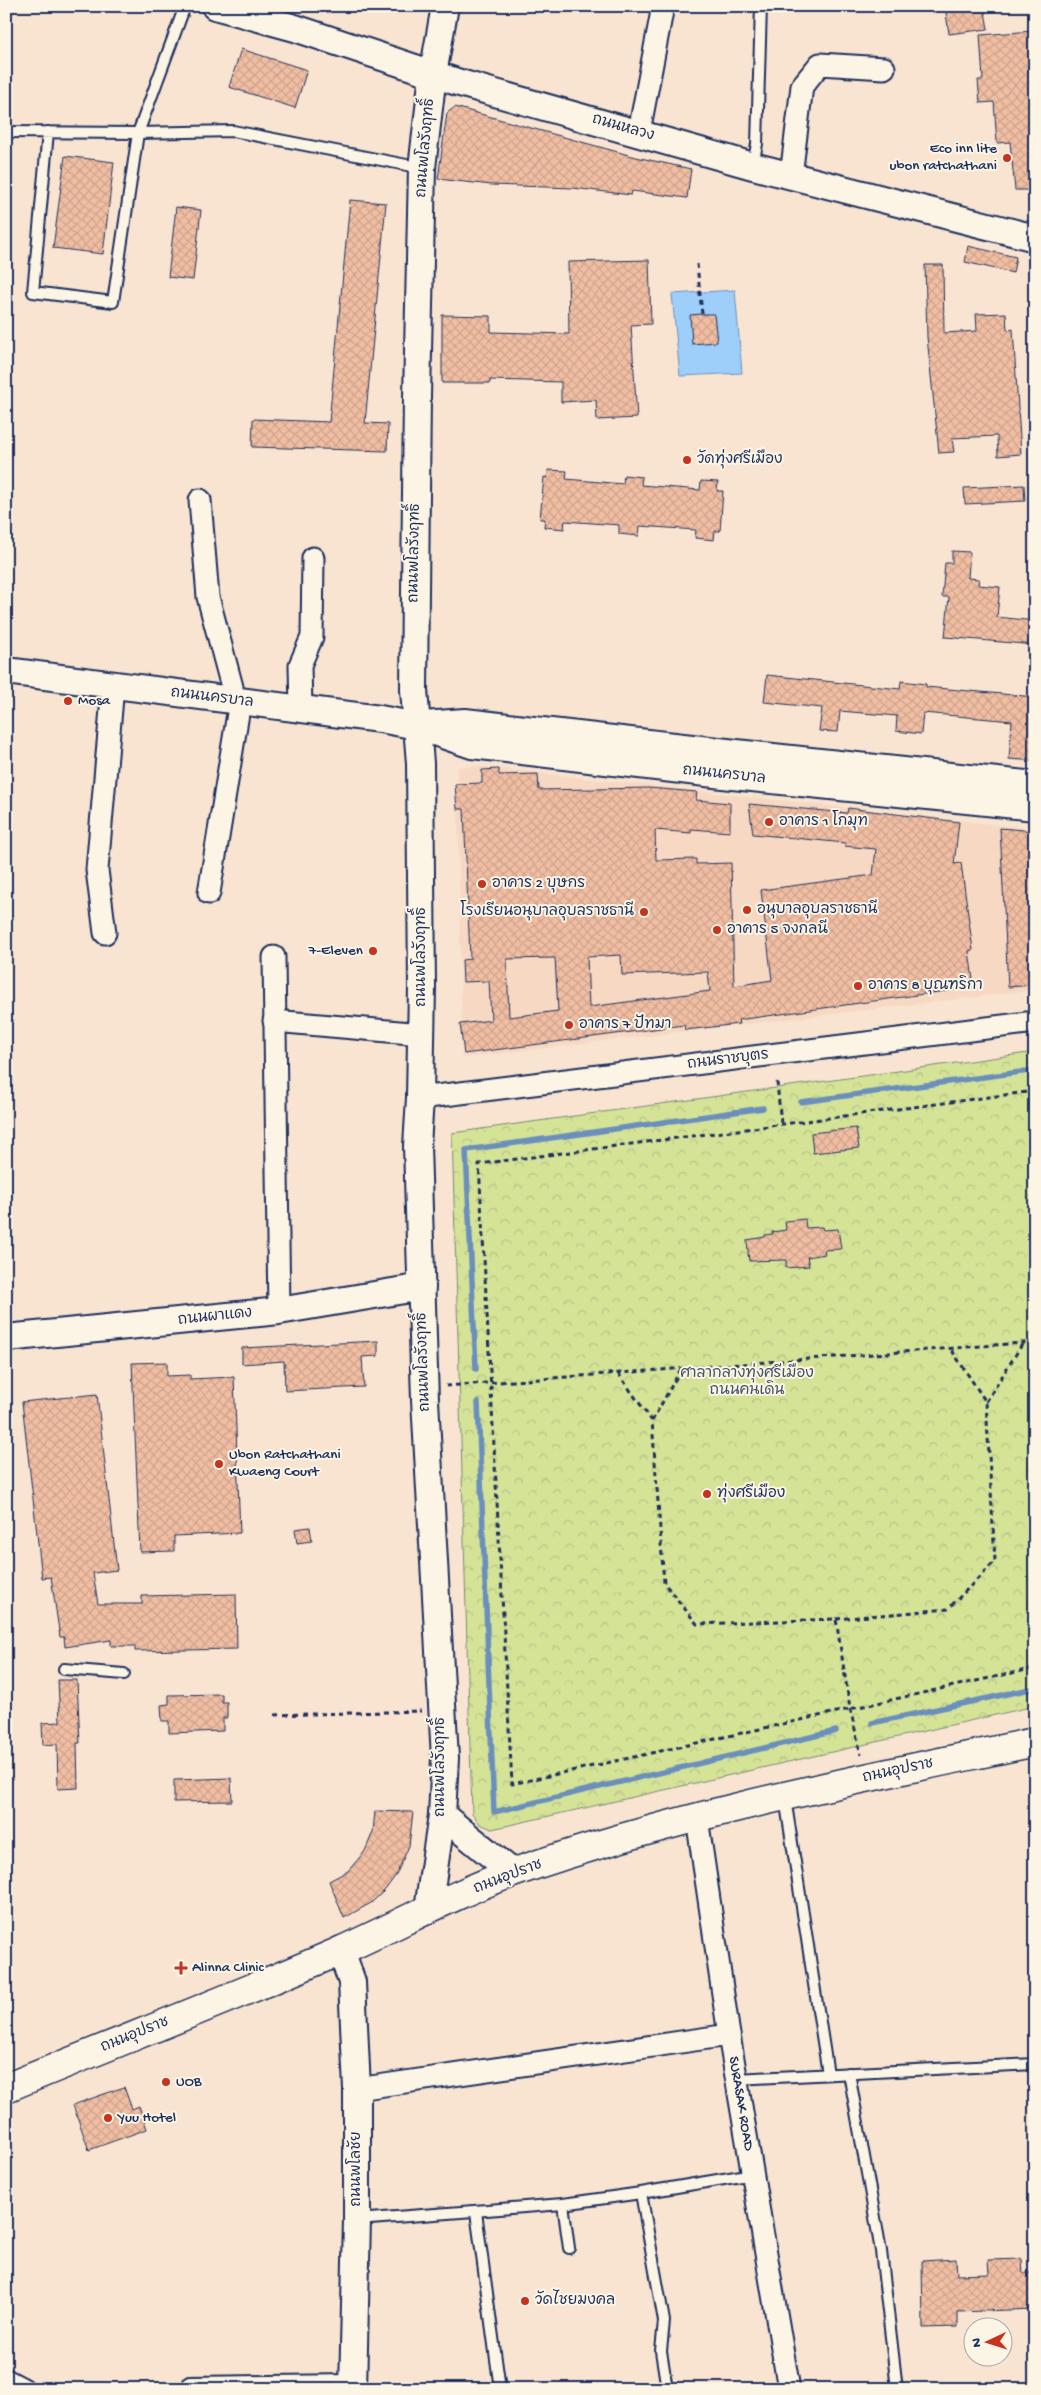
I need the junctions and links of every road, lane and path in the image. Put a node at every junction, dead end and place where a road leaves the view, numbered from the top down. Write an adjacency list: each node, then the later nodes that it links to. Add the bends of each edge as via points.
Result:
1 (184, 6): 11 (lane)
2 (215, 6): 7 (street, ถนนหลวง, via 295,28)
3 (445, 6): 7 (street, ถนนพโลรังฤทธิ์)
4 (663, 6): 10 (street)
5 (761, 6): 12 (lane, via 757,144)
6 (884, 68): 14 (street, via 820,64 802,86)
7 (434, 74): 10 (street, ถนนหลวง); 13 (street, ถนนพโลรังฤทธิ์)
8 (6, 132): 9 (lane)
9 (48, 132): 11 (lane); 11 (lane, via 33,292 113,302)
10 (639, 132): 12 (street, ถนนหลวง)
11 (138, 133): 13 (lane, via 233,131)
12 (753, 166): 14 (street, ถนนหลวง)
13 (422, 168): 24 (street, ถนนพโลรังฤทธิ์, via 416,416 414,690)
14 (791, 176): 15 (street, ถนนหลวง)
15 (1035, 238)
16 (697, 264): 17 (path)
17 (702, 314)
18 (200, 500): 22 (street, via 208,597)
19 (313, 558): 23 (street, via 312,636 300,665)
20 (6, 671): 21 (street, ถนนนครบาล)
21 (112, 686): 22 (street, ถนนนครบาล); 29 (street, via 97,870)
22 (236, 700): 23 (street, ถนนนครบาล); 28 (street)
23 (301, 710): 24 (street, ถนนนครบาล)
24 (417, 726): 25 (street, ถนนนครบาล, via 465,722); 33 (street, ถนนพโลรังฤทธิ์)
25 (725, 764): 26 (street, ถนนนครบาล); 27 (street, ถนนนครบาล)
26 (1035, 785)
27 (1035, 807)
28 (209, 893)
29 (105, 933)
30 (274, 957): 31 (street)
31 (274, 1021): 33 (street); 39 (street)
32 (1035, 1022): 36 (street, ถนนราชบุตร)
33 (422, 1034): 36 (street, ถนนพโลรังฤทธิ์)
34 (777, 1082): 37 (path)
35 (1035, 1091): 37 (path)
36 (420, 1098): 38 (street, ถนนพโลรังฤทธิ์, via 417,1146)
37 (781, 1124): 46 (path, via 479,1164)
38 (422, 1287): 39 (street, ถนนผาแดง); 47 (street, ถนนพโลรังฤทธิ์)
39 (278, 1311): 40 (street, ถนนผาแดง)
40 (6, 1338)
41 (1024, 1342): 42 (path); 43 (path); 48 (path)
42 (1035, 1342)
43 (950, 1349): 44 (path); 48 (path)
44 (681, 1369): 45 (path); 49 (path)
45 (618, 1373): 46 (path); 49 (path)
46 (491, 1382): 47 (path); 54 (path, via 512,1784)
47 (425, 1388): 55 (street, ถนนพโลรังฤทธิ์)
48 (986, 1402): 50 (path, via 996,1561 948,1609)
49 (652, 1421): 50 (path, via 664,1583 697,1624)
50 (836, 1619): 54 (path)
51 (1035, 1668): 54 (path)
52 (64, 1669): 53 (lane)
53 (124, 1674)
54 (850, 1708): 58 (path)
55 (442, 1710): 56 (path); 60 (street, ถนนพโลรังฤทธิ์, via 445,1758)
56 (275, 1715)
57 (1035, 1742): 58 (main road, ถนนอุปราช)
58 (866, 1778): 59 (main road, ถนนอุปราช)
59 (785, 1796): 61 (main road, ถนนอุปราช); 68 (lane)
60 (442, 1815): 62 (street); 63 (street, ถนนพโลรังฤทธิ์)
61 (697, 1818): 62 (main road, ถนนอุปราช); 65 (street, SURASAK ROAD)
62 (513, 1873): 63 (main road, ถนนอุปราช)
63 (428, 1909): 64 (main road, ถนนอุปราช)
64 (341, 1950): 70 (main road, ถนนอุปราช); 71 (street, ถนนพโลชัย, via 352,1982)
65 (729, 2035): 69 (street, SURASAK ROAD); 71 (street)
66 (1035, 2064): 67 (lane)
67 (849, 2073): 68 (lane); 85 (lane, via 881,2252)
68 (828, 2074): 69 (lane)
69 (736, 2079): 72 (street, SURASAK ROAD)
70 (6, 2088)
71 (357, 2089): 76 (street, ถนนพโลชัย)
72 (753, 2174): 73 (lane); 84 (street, SURASAK ROAD)
73 (641, 2193): 74 (lane); 83 (lane, via 664,2322 662,2351)
74 (563, 2204): 75 (lane); 77 (lane)
75 (476, 2212): 76 (lane); 82 (lane)
76 (357, 2220): 80 (street, ถนนพโลชัย)
77 (569, 2248)
78 (6, 2380): 81 (street)
79 (189, 2382): 80 (lane)
80 (353, 2385)
81 (23, 2389)
82 (500, 2389)
83 (667, 2389)
84 (789, 2389)
85 (897, 2389)

